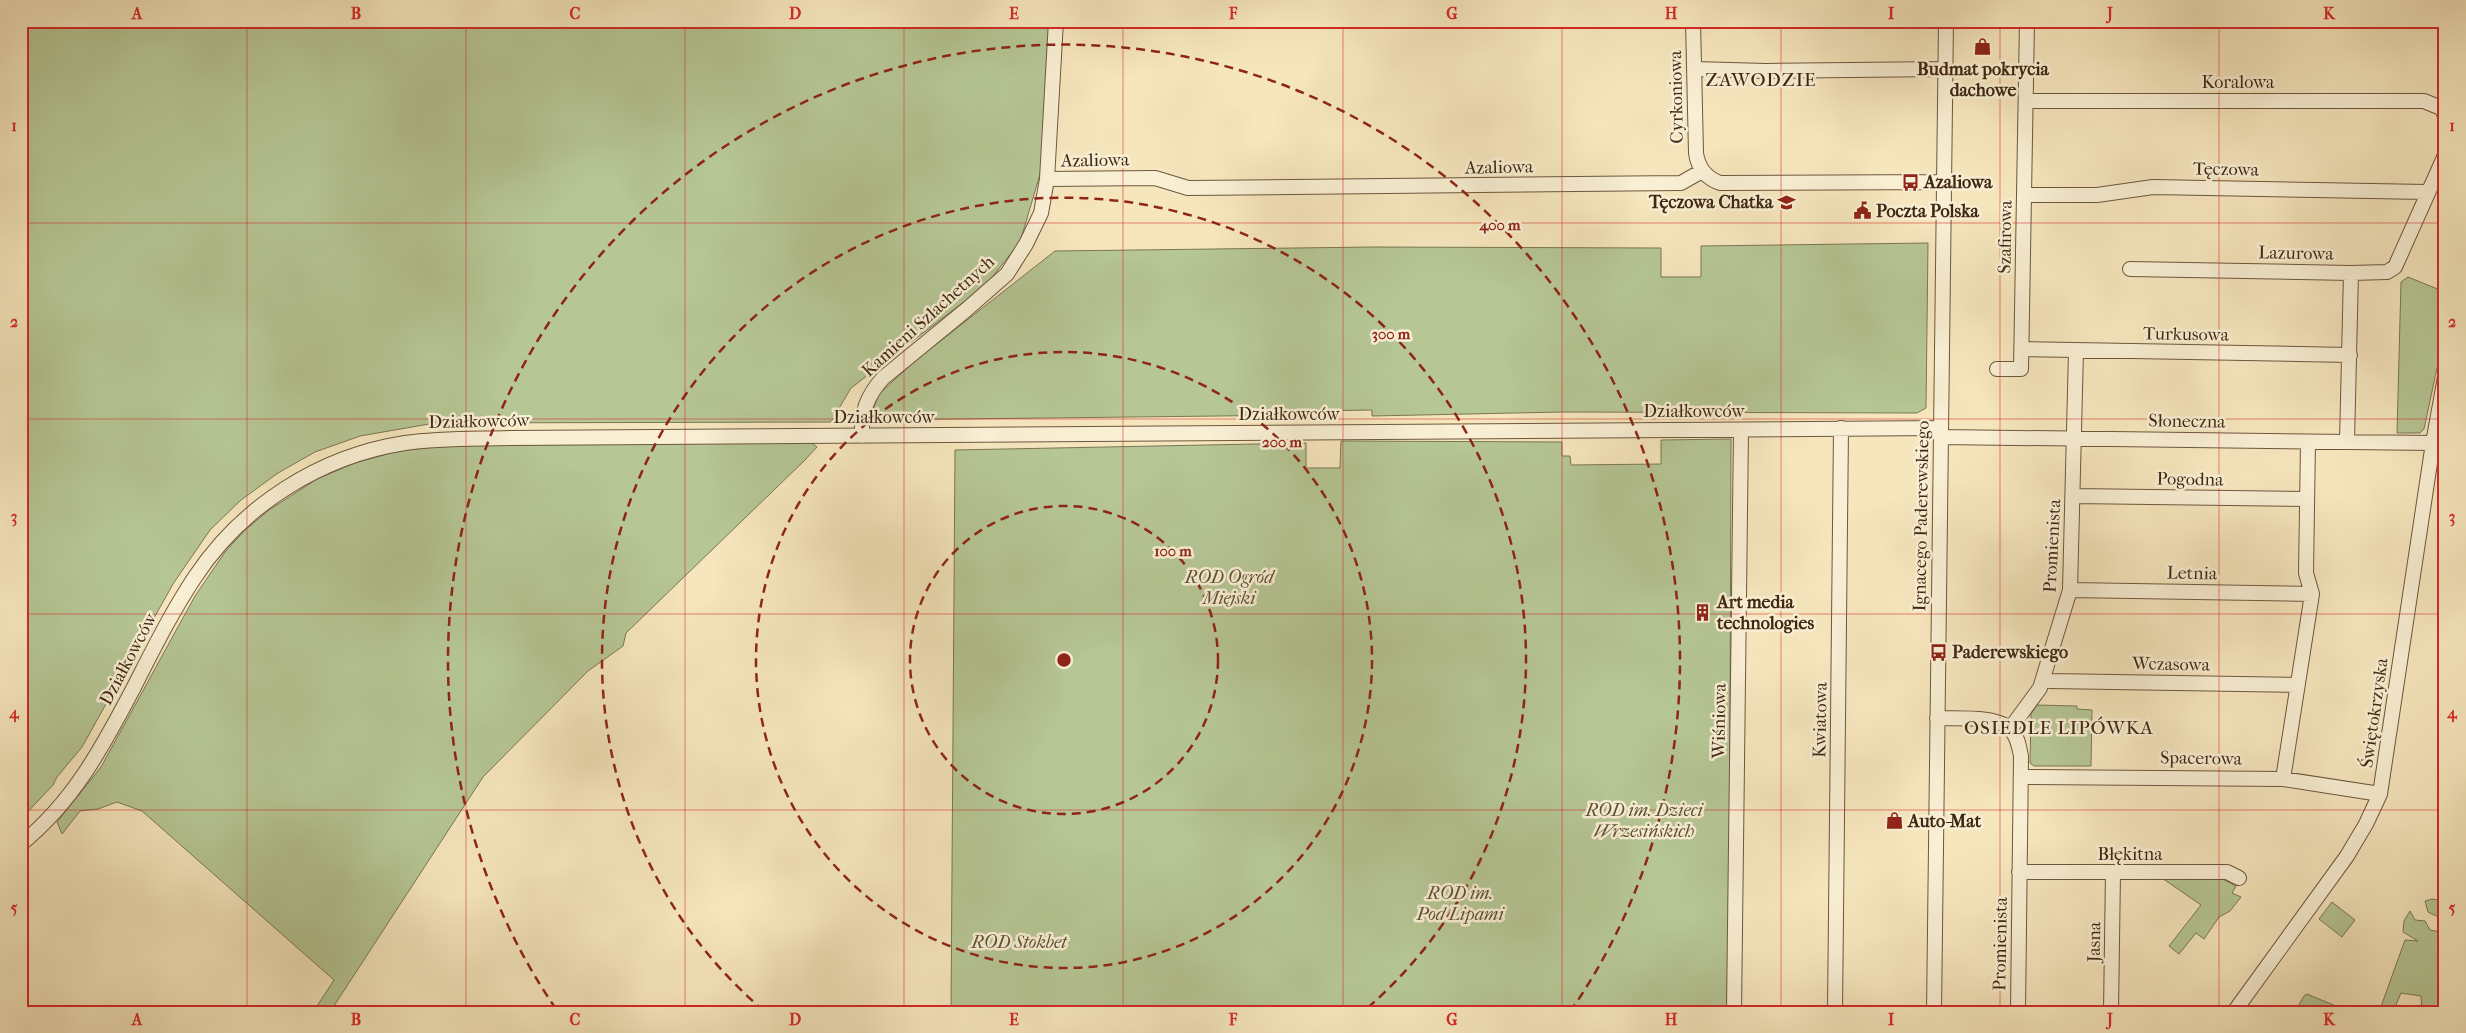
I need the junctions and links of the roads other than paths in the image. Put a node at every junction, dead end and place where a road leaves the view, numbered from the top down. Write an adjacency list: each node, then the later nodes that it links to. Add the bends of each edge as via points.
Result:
1 (1056, 21): 2 (street); 12 (street, Kamieni Szlachetnych)
2 (1067, 21)
3 (1693, 21): 6 (street, Cyrkoniowa)
4 (1946, 21): 7 (street, Ignacego Paderewskiego)
5 (2027, 21): 8 (street, Szafirowa)
6 (1694, 69): 7 (street); 11 (street, Cyrkoniowa, via 1696,153)
7 (1946, 69): 13 (street, Ignacego Paderewskiego)
8 (2026, 101): 9 (street, Koralowa, via 2424,101 2441,108); 15 (street, Szafirowa)
9 (2445, 116)
10 (2445, 155): 14 (street)
11 (1702, 171): 12 (street, Azaliowa, via 1681,184 1356,188 1188,188 1155,178); 13 (street, via 1720,182)
12 (1047, 179): 26 (street, Kamieni Szlachetnych, via 1041,213 1007,274 882,378 864,405)
13 (1945, 182): 25 (street, Ignacego Paderewskiego)
14 (2428, 192): 15 (street, Tęczowa, via 2154,187 2097,195); 17 (street, via 2395,267 2387,272)
15 (2025, 195): 18 (street, Szafirowa)
16 (2130, 269): 17 (street, Lazurowa)
17 (2351, 273): 20 (street, Lazurowa)
18 (2022, 350): 19 (street, Turkusowa); 21 (street, Szafirowa, via 2021,368)
19 (2076, 351): 20 (street, Turkusowa); 27 (street, Promienista)
20 (2350, 355): 29 (street, Lazurowa)
21 (1997, 369)
22 (2445, 378): 30 (street, Świętokrzyska)
23 (1841, 428): 24 (street, Działkowców); 25 (street, Działkowców); 47 (street, Kwiatowa)
24 (1741, 430): 26 (street, Działkowców); 46 (street, Wiśniowa)
25 (1941, 432): 27 (street, Słoneczna); 37 (street, Ignacego Paderewskiego)
26 (862, 436): 42 (street, Działkowców, via 434,440 402,443 367,452 314,472 258,508 213,552 180,599 88,770 56,812)
27 (2074, 438): 28 (street, Słoneczna); 31 (street, Promienista)
28 (2308, 442): 29 (street, Słoneczna); 32 (street)
29 (2347, 442): 30 (street, Słoneczna)
30 (2433, 443): 41 (street, Świętokrzyska)
31 (2073, 496): 32 (street, Pogodna); 33 (street, Promienista)
32 (2307, 499): 34 (street, via 2306,573)
33 (2070, 590): 34 (street, Letnia); 35 (street, Promienista)
34 (2312, 594): 36 (street)
35 (2044, 679): 36 (street, Wczasowa); 38 (street, Promienista)
36 (2297, 686): 40 (street)
37 (1937, 718): 38 (street, via 1989,720); 48 (street, Ignacego Paderewskiego)
38 (2010, 729): 39 (street, Promienista, via 2021,756)
39 (2021, 776): 40 (street, Spacerowa); 43 (street, Promienista)
40 (2283, 779): 41 (street, Spacerowa)
41 (2380, 794): 51 (street, Świętokrzyska, via 2347,856)
42 (21, 844)
43 (2019, 872): 44 (street, Błękitna); 49 (street, Promienista)
44 (2113, 872): 45 (street, Błękitna, via 2227,872); 50 (street, Jasna)
45 (2239, 878)
46 (1734, 1012)
47 (1835, 1012)
48 (1934, 1012)
49 (2018, 1012)
50 (2111, 1012)
51 (2234, 1012)

